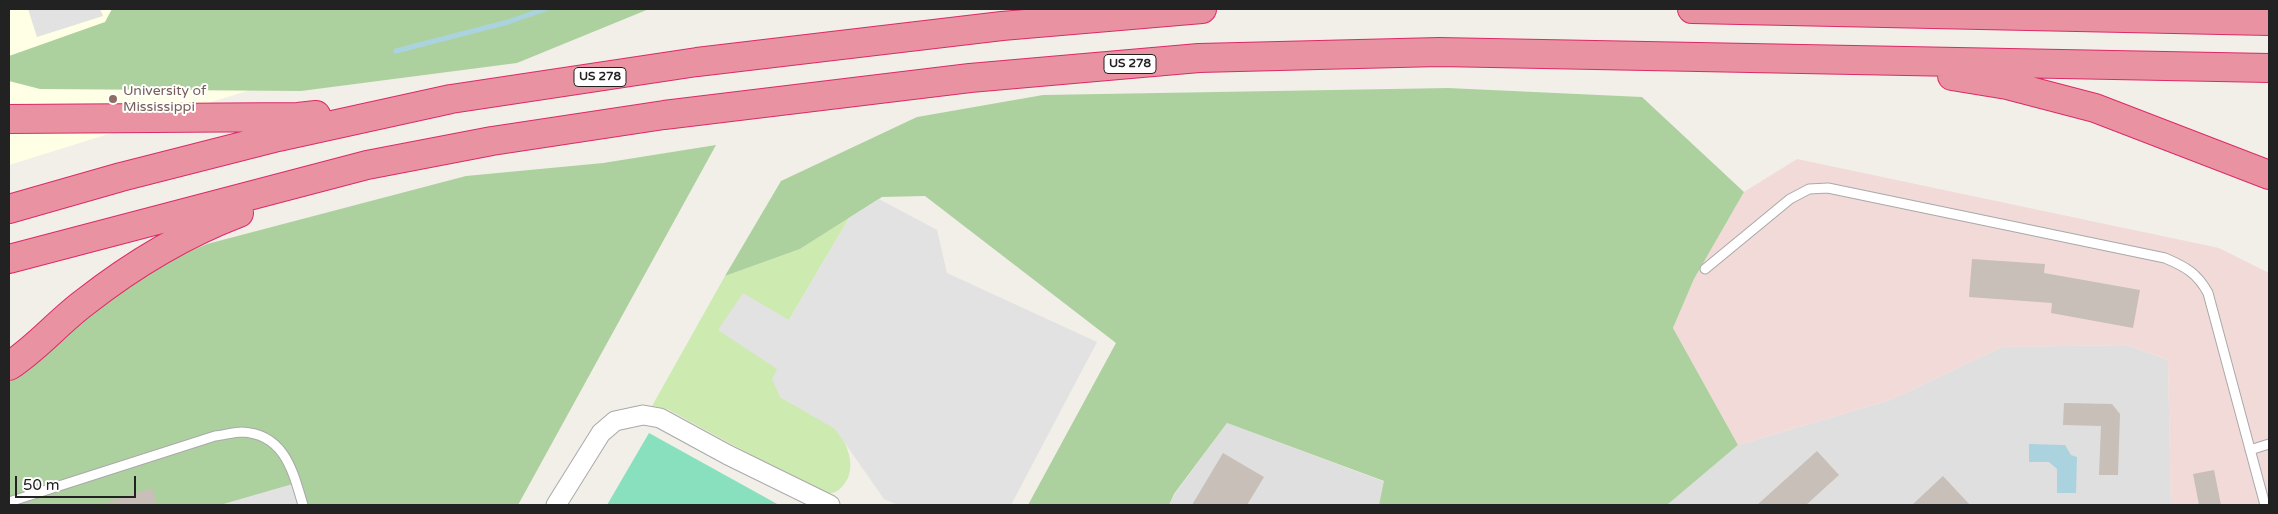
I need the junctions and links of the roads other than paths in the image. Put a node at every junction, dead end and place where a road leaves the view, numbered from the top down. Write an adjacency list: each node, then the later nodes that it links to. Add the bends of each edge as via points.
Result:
1 (1202, 9): 8 (highway, US 278, via 1002,26 717,60)
2 (1692, 9): 4 (highway)
3 (1903, 9): 4 (highway)
4 (1875, 12): 5 (highway)
5 (2269, 21)
6 (1845, 60): 7 (highway, US 278); 10 (highway, US 278, via 1440,52 1199,58 970,78 664,116 492,141); 11 (highway, via 2007,85 2086,106)
7 (2269, 68)
8 (451, 99): 9 (highway, via 298,117); 12 (highway, US 278, via 278,137 121,177)
9 (9, 119)
10 (366, 166): 13 (highway, US 278); 15 (highway, via 219,221 142,261 83,303 28,354)
11 (2269, 175)
12 (9, 210)
13 (9, 259)
14 (1705, 269): 17 (lane, via 1790,199 1809,189 1828,188 2166,258 2200,278 2208,293)
15 (9, 366)
16 (2269, 444): 17 (lane)
17 (2250, 450): 22 (lane)
18 (9, 502): 19 (lane, via 215,436 242,432 274,444 285,455)
19 (303, 505)
20 (556, 505): 21 (street, via 601,433 615,421 643,415 660,418)
21 (830, 505)
22 (2265, 505)

